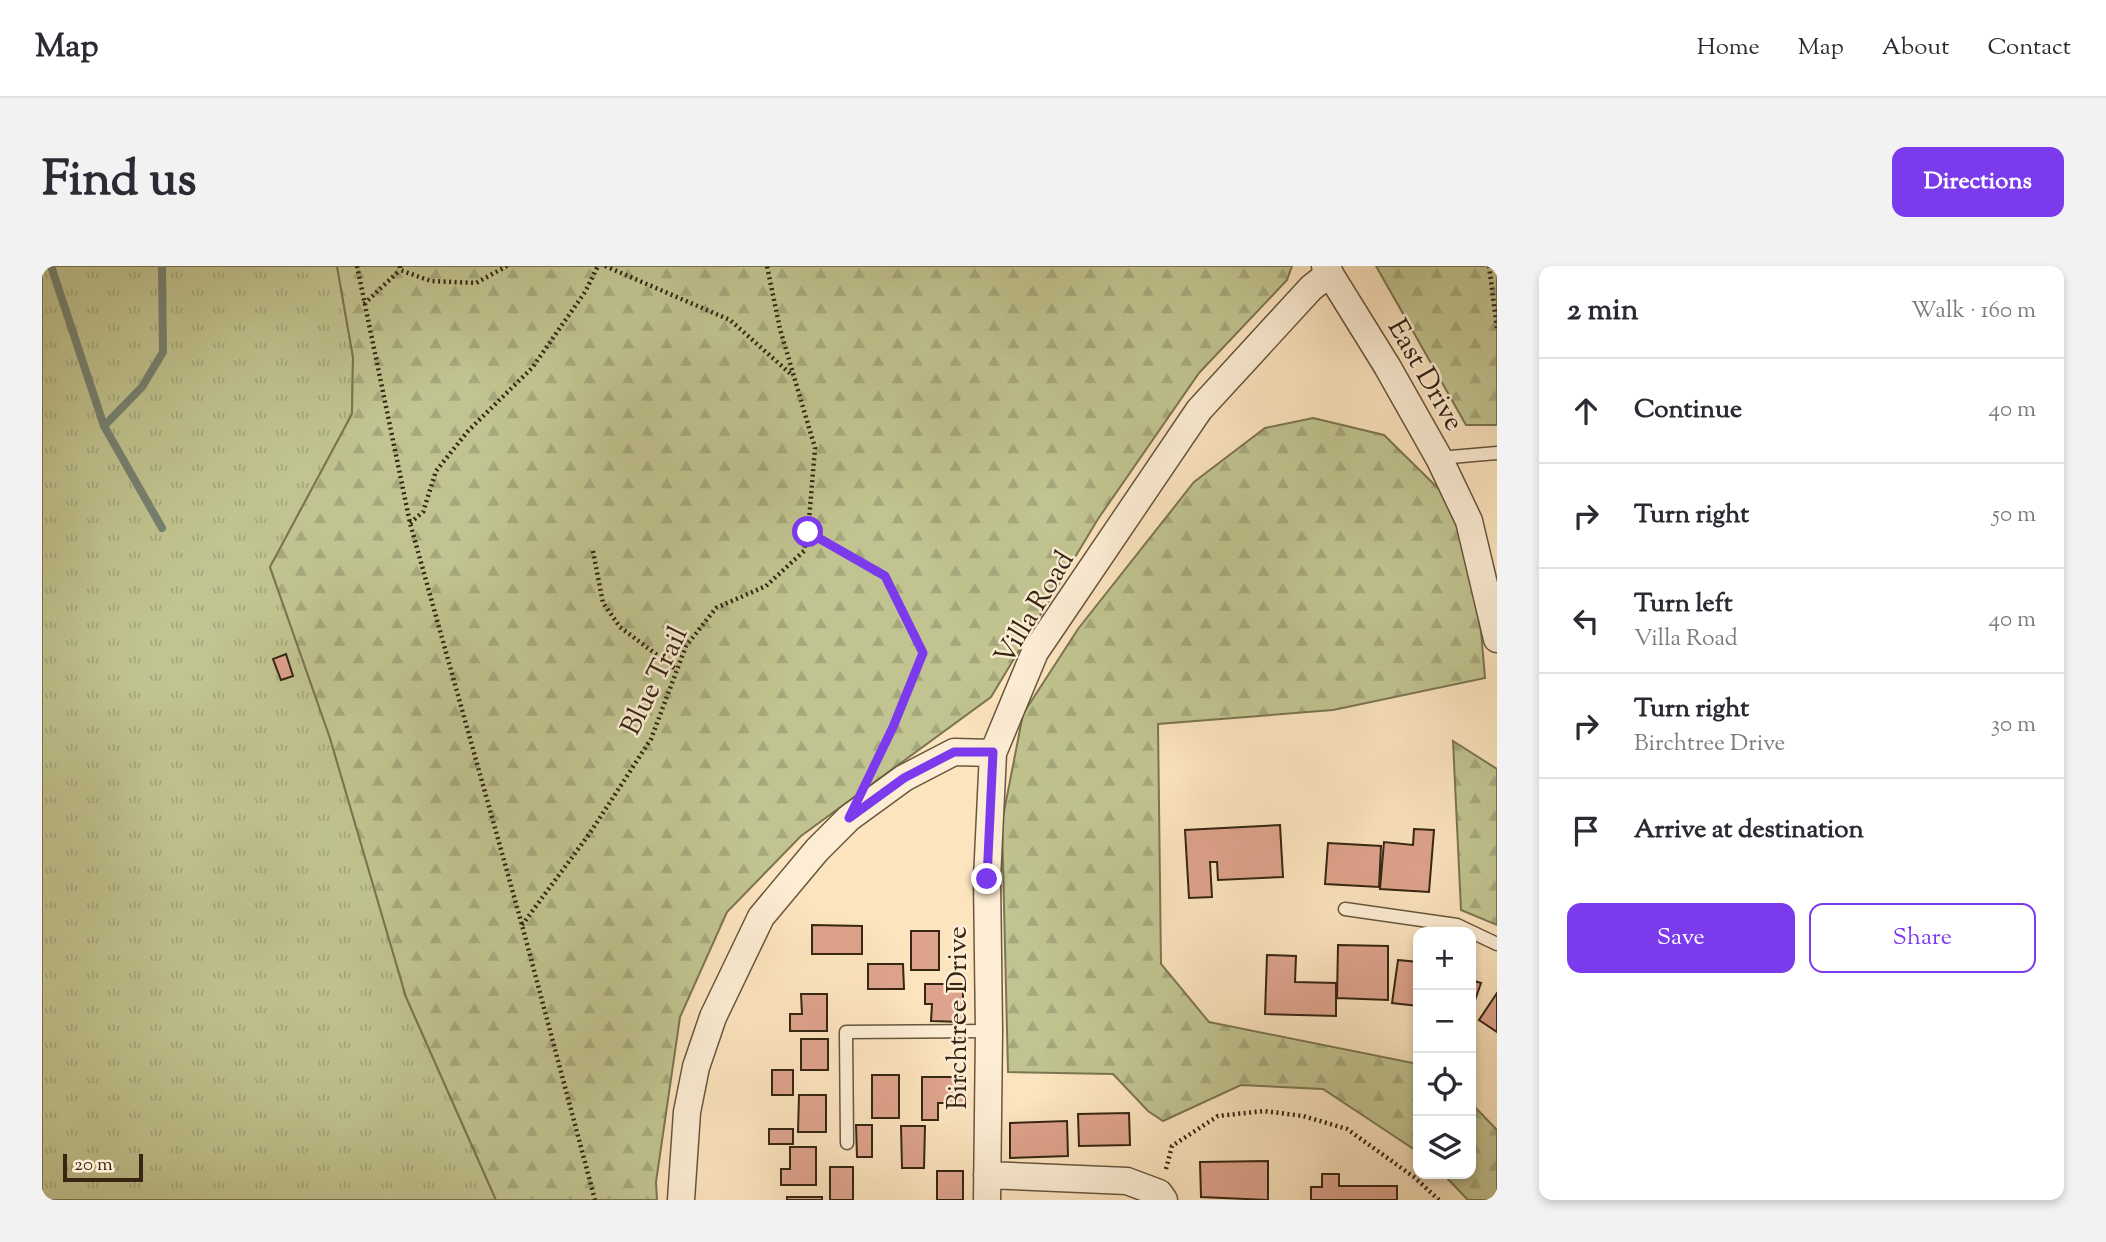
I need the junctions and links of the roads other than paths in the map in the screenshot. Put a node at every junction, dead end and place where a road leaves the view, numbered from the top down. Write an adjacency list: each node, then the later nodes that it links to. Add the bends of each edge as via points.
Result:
1 (1327, 270): 3 (street, East Drive); 5 (street, Villa Road, via 1199,410 1035,652)
2 (1497, 453): 3 (lane)
3 (1439, 458): 4 (street, East Drive, via 1469,521)
4 (1497, 639)
5 (993, 752): 8 (street, Birchtree Drive, via 987,879); 12 (street, via 954,752 904,778 849,818 761,917 713,1017 696,1067 687,1112)
6 (1345, 909): 7 (lane, via 1457,925)
7 (1497, 944)
8 (989, 1031): 9 (lane, via 846,1032); 10 (street, Birchtree Drive)
9 (847, 1143)
10 (987, 1187): 11 (street, via 1127,1181)
11 (1162, 1197)
12 (681, 1200)

